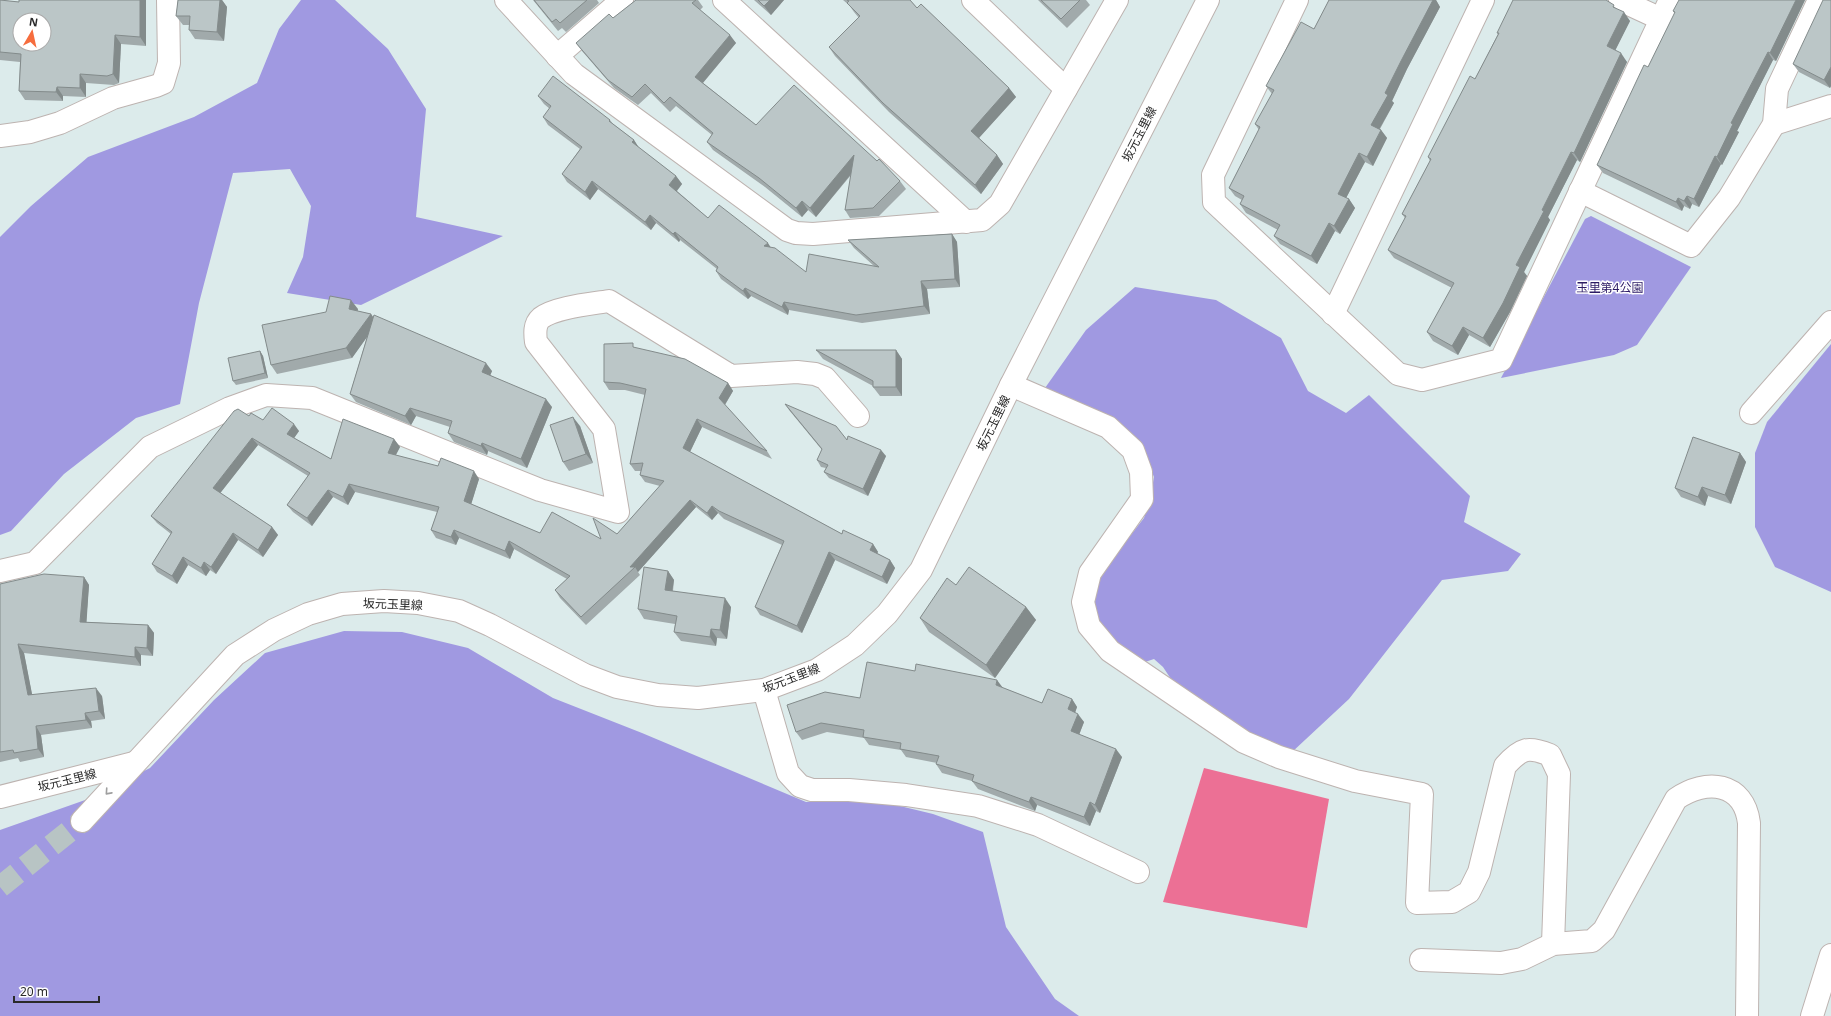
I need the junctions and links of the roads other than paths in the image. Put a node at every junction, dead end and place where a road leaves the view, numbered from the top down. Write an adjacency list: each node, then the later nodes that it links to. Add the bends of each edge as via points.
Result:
1 (168, 0): 17 (street, via 170,64 163,83 113,98 60,123 30,132)
2 (506, 0): 13 (street)
3 (622, 0): 13 (street)
4 (724, 0): 19 (street)
5 (973, 0): 14 (street)
6 (1117, 0): 14 (street)
7 (1208, 0): 22 (street, 坂元玉里線)
8 (1297, 0): 20 (street, via 1213,175 1214,202)
9 (1483, 0): 20 (street)
10 (1620, 0): 12 (street)
11 (1819, 0): 16 (street, via 1777,89)
12 (1666, 10): 18 (street)
13 (557, 56): 19 (street, via 574,74 787,230 814,234)
14 (1066, 89): 19 (street, via 1000,204 982,220)
15 (1831, 106): 16 (street)
16 (1774, 124): 18 (street, via 1729,198 1691,246)
17 (0, 136)
18 (1580, 192): 20 (street, via 1501,360 1422,380 1398,374)
19 (966, 222)
20 (1333, 314)
21 (1831, 322): 23 (street)
22 (1011, 385): 26 (street, 坂元玉里線, via 921,570 886,614 855,645 817,670); 31 (street, via 1108,427 1133,450 1141,472 1142,499 1090,573 1083,602 1089,626 1110,651 1244,742 1279,757 1355,781 1422,794 1417,903 1452,902 1469,892 1479,872 1505,766 1516,753 1534,748 1550,755 1559,774)
23 (1751, 413)
24 (858, 416): 25 (street, via 826,378 797,372 731,376 609,301 553,312 540,319 535,331 536,342 604,429 618,512 540,490 312,398 266,395 230,408 150,447 35,563)
25 (0, 571)
26 (764, 690): 27 (street, 坂元玉里線, via 698,698 658,695 617,687 585,675 459,611 418,603 384,601 342,604 308,614 274,630 235,655); 30 (street, via 788,773 800,786 812,790 906,795 978,806 1038,825)
27 (134, 763): 28 (street, 坂元玉里線); 29 (street, 坂元玉里線, one-way to 29)
28 (0, 797)
29 (82, 821)
30 (1138, 872)
31 (1553, 944): 33 (street, via 1522,959 1501,963); 34 (street, via 1592,941 1604,930 1676,799 1688,791 1706,785 1720,788 1735,794 1747,809 1749,823)
32 (1831, 955): 35 (street)
33 (1421, 960)
34 (1747, 1016)
35 (1812, 1016)

